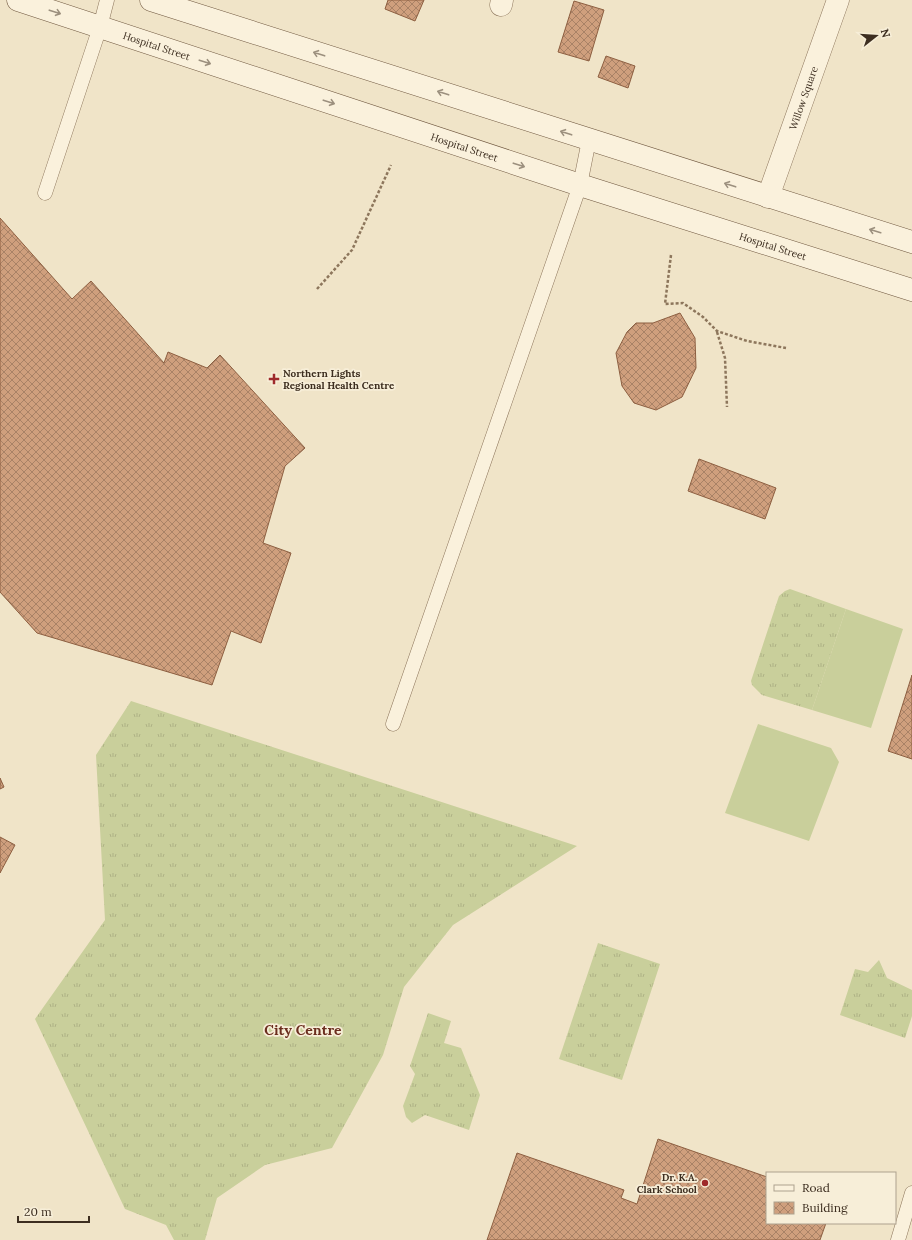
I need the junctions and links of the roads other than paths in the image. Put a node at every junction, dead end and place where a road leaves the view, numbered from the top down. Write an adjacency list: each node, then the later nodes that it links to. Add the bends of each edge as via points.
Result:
1 (18, 0): 5 (main road, Hospital Street, one-way to 5)
2 (108, 0): 5 (lane)
3 (151, 0): 6 (main road, one-way to 3)
4 (838, 0): 9 (main road, Willow Square)
5 (100, 27): 7 (main road, Hospital Street, one-way to 7); 8 (lane)
6 (589, 140): 7 (lane); 9 (main road, one-way to 6)
7 (580, 185): 11 (main road, Hospital Street); 12 (lane)
8 (45, 193)
9 (768, 197): 10 (main road, one-way to 9)
10 (912, 242)
11 (912, 290)
12 (393, 724)
13 (912, 1193): 14 (lane)
14 (898, 1240)

